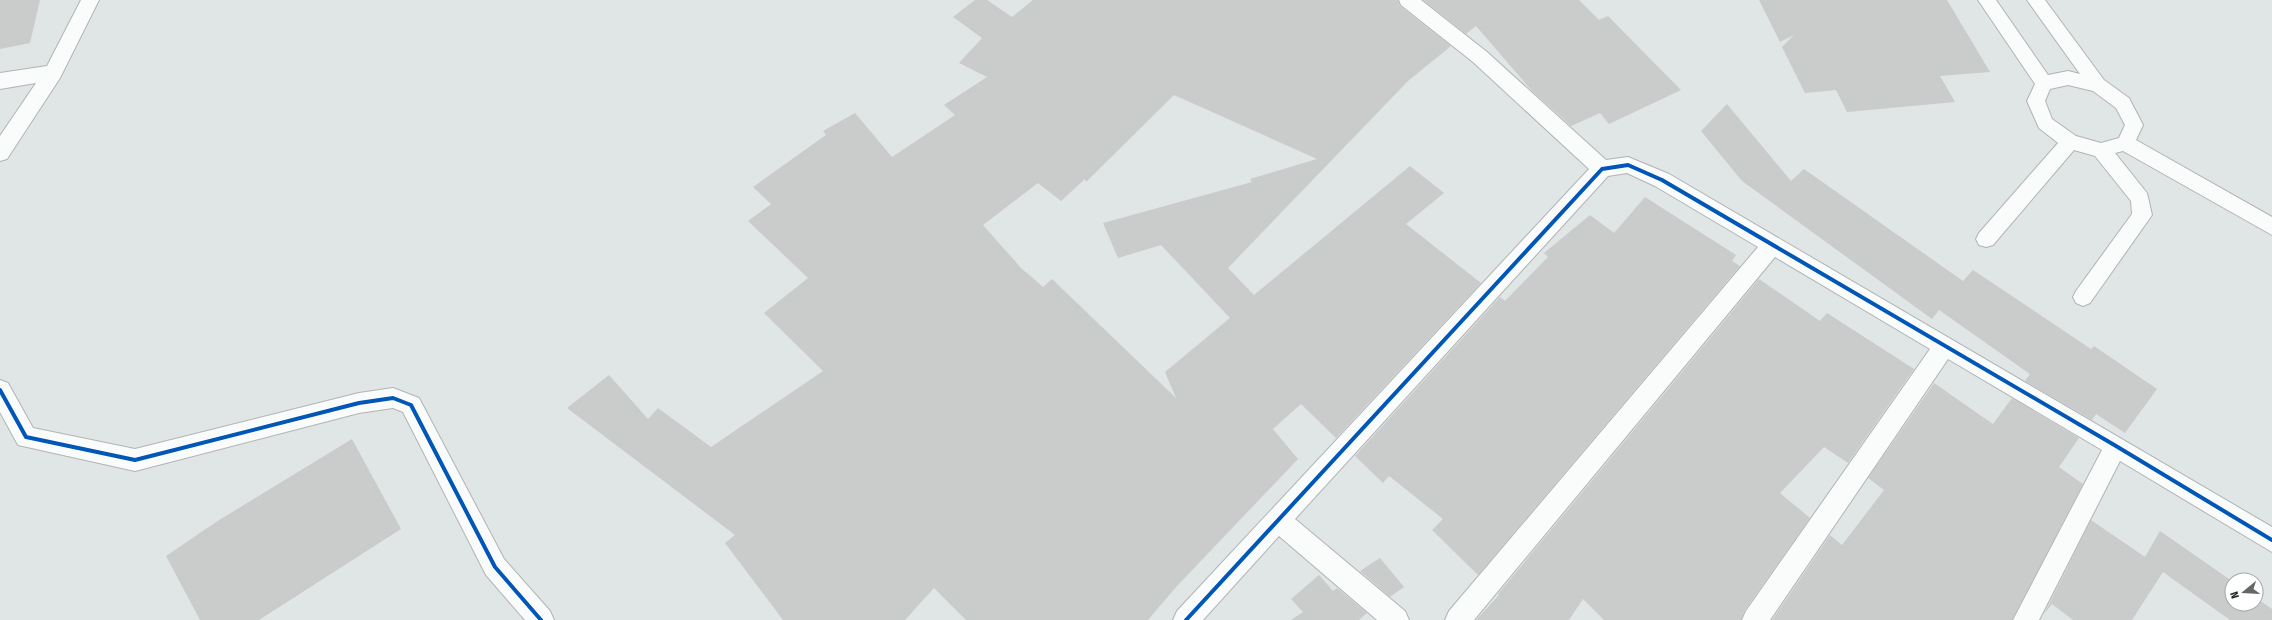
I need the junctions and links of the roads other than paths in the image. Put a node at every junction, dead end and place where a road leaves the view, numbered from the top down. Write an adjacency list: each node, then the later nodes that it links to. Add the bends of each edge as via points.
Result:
1 (90, 0): 5 (street)
2 (1408, 0): 13 (street, via 1480,57)
3 (1987, 0): 7 (lane)
4 (2036, 0): 8 (lane)
5 (53, 73): 6 (street); 12 (street)
6 (0, 81)
7 (2044, 83): 8 (lane, via 2068,78); 9 (lane, via 2036,101 2045,124)
8 (2098, 85): 10 (lane, via 2123,103 2134,125)
9 (2070, 142): 11 (lane); 15 (lane)
10 (2125, 144): 11 (lane); 14 (lane)
11 (2101, 150): 17 (lane, via 2140,199 2142,215)
12 (0, 153)
13 (1602, 169): 16 (street, via 1628,165 1662,180); 21 (street)
14 (2272, 227)
15 (1986, 239)
16 (1772, 244): 18 (street); 26 (street)
17 (2083, 297)
18 (1945, 346): 20 (street); 27 (street)
19 (0, 390): 23 (street, via 26,438 135,460 359,403 393,398 411,405 495,567)
20 (2116, 446): 22 (street); 28 (street)
21 (1278, 520): 24 (street); 25 (street)
22 (2272, 540)
23 (541, 620)
24 (1186, 620)
25 (1396, 620)
26 (1458, 620)
27 (1755, 620)
28 (2026, 620)

